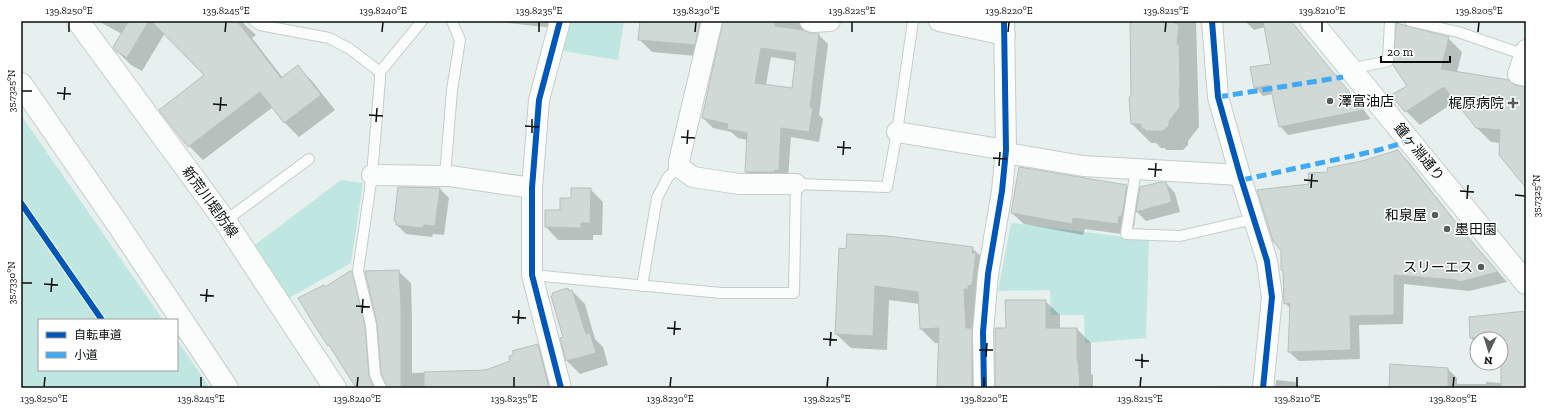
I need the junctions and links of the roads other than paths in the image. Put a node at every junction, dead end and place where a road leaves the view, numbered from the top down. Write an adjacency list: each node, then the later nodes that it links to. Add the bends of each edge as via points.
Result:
1 (78, 21): 32 (main road, 新荒川堤防線)
2 (254, 21): 18 (lane, via 260,25 329,38 350,49)
3 (422, 21): 18 (lane)
4 (452, 21): 28 (lane, via 460,40 452,90)
5 (560, 21): 30 (street, via 540,100)
6 (712, 21): 24 (street, via 679,161)
7 (810, 21): 8 (street)
8 (830, 21)
9 (913, 21): 21 (lane)
10 (939, 21): 15 (street)
11 (1212, 21): 27 (street, via 1218,97)
12 (1311, 21): 17 (main road, 鐘ヶ淵通り)
13 (1390, 21): 17 (lane, via 1388,61)
14 (1410, 21): 16 (lane)
15 (1004, 28): 22 (street)
16 (1525, 52): 19 (street, via 1518,74)
17 (1351, 69): 34 (main road, 鐘ヶ淵通り)
18 (380, 72): 26 (lane)
19 (1526, 76)
20 (21, 84): 36 (main road)
21 (897, 132): 22 (street); 29 (lane, via 887,187)
22 (1006, 152): 25 (street, via 1083,166); 40 (street, via 988,274 983,332)
23 (309, 159): 32 (lane)
24 (680, 167): 29 (street, via 692,177 731,183); 35 (lane, via 668,177 657,198)
25 (1136, 169): 27 (street); 31 (lane, via 1126,234 1180,236)
26 (372, 174): 28 (street); 38 (lane, via 358,271 370,325 375,375)
27 (1240, 175): 31 (street)
28 (445, 176): 30 (street)
29 (796, 184): 35 (lane, via 794,293 721,293)
30 (532, 188): 33 (street)
31 (1254, 218): 41 (street, via 1267,260 1272,297)
32 (225, 221): 37 (main road, 新荒川堤防線)
33 (532, 275): 35 (lane); 39 (street)
34 (1526, 283)
35 (642, 286)
36 (227, 388)
37 (335, 388)
38 (381, 388)
39 (562, 388)
40 (984, 388)
41 (1263, 388)

